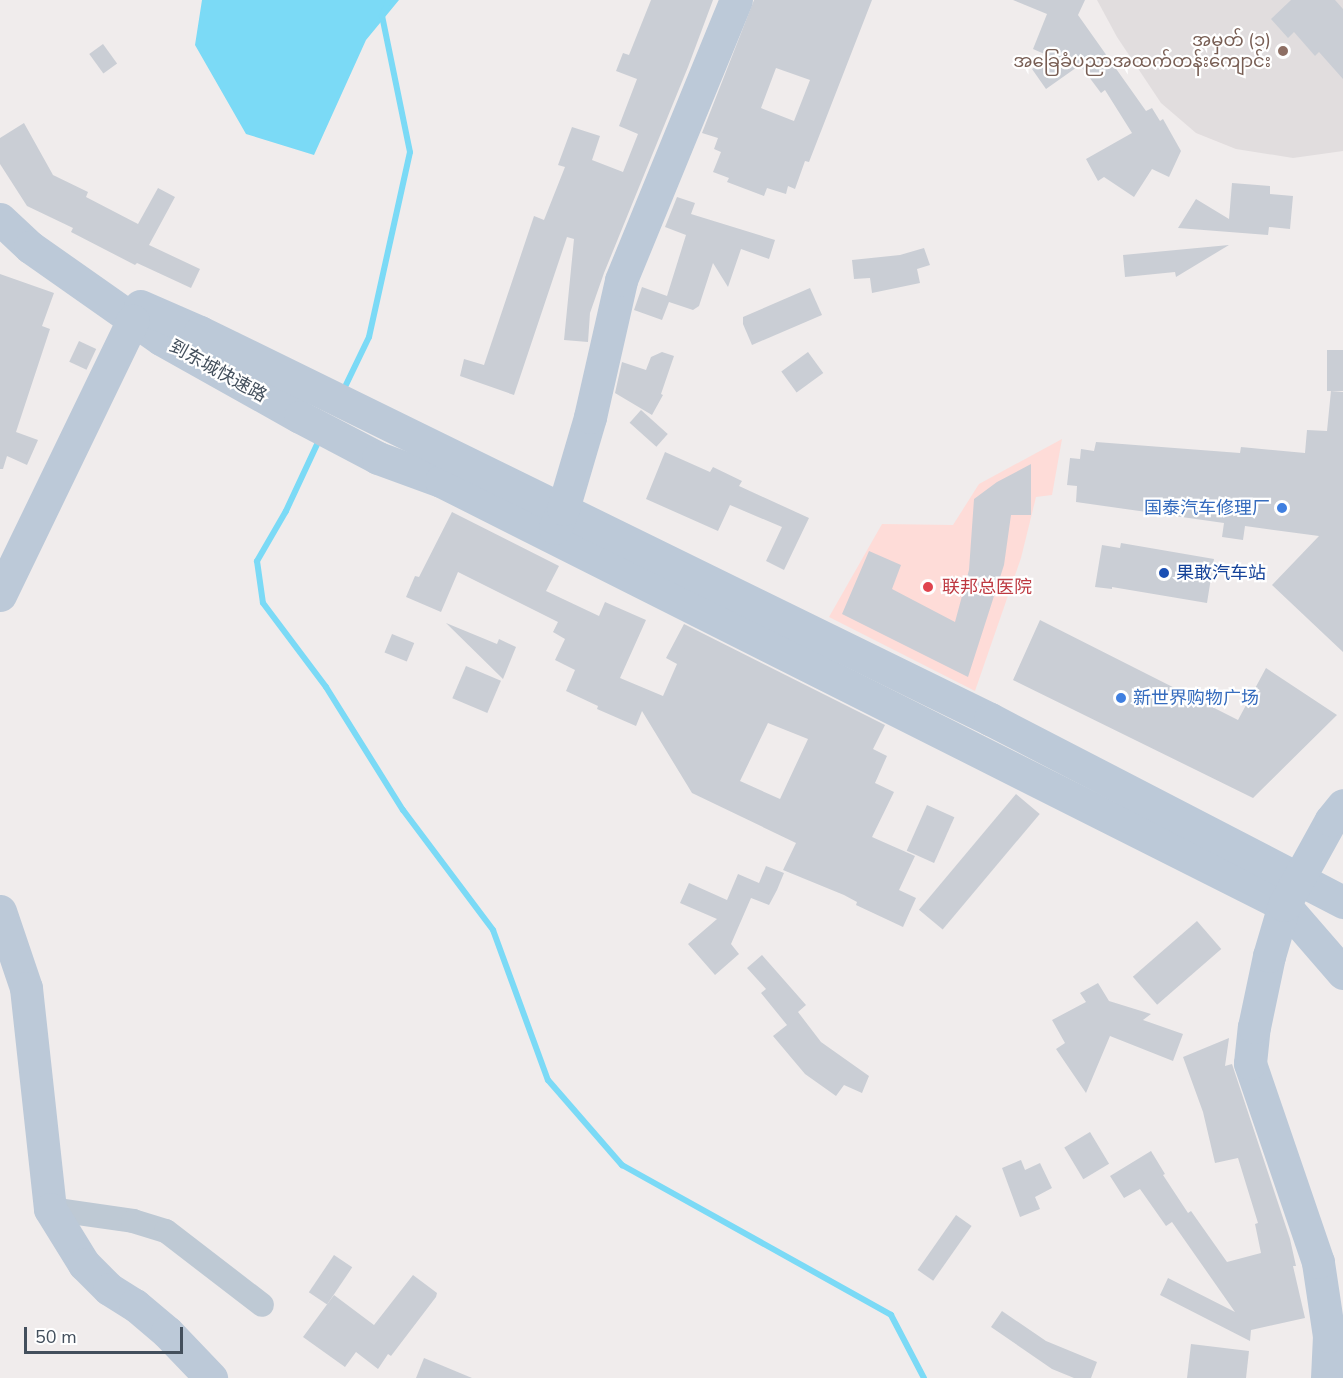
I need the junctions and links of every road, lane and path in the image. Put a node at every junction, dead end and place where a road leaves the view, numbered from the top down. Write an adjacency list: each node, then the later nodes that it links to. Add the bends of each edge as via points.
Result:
1 (736, 0): 6 (main road, via 621,280 590,417)
2 (0, 219): 3 (main road, 到东城快速路)
3 (65, 273): 4 (main road, 到东城快速路); 5 (main road, 到东城快速路, via 200,332)
4 (133, 320): 5 (main road, 到东城快速路, via 161,339); 7 (main road)
5 (307, 403): 6 (main road, via 395,429); 6 (main road, 到东城快速路, via 378,458)
6 (557, 522): 9 (main road)
7 (0, 595)
8 (1343, 805): 9 (main road)
9 (1292, 891): 10 (main road); 12 (main road); 16 (main road, via 1269,956 1250,1063 1318,1262 1329,1336)
10 (1343, 902)
11 (0, 911): 13 (main road, via 26,988)
12 (1343, 973)
13 (50, 1209): 14 (street, via 133,1221 166,1231); 15 (main road, via 84,1264 109,1289 167,1332)
14 (262, 1305)
15 (211, 1378)
16 (1327, 1378)

